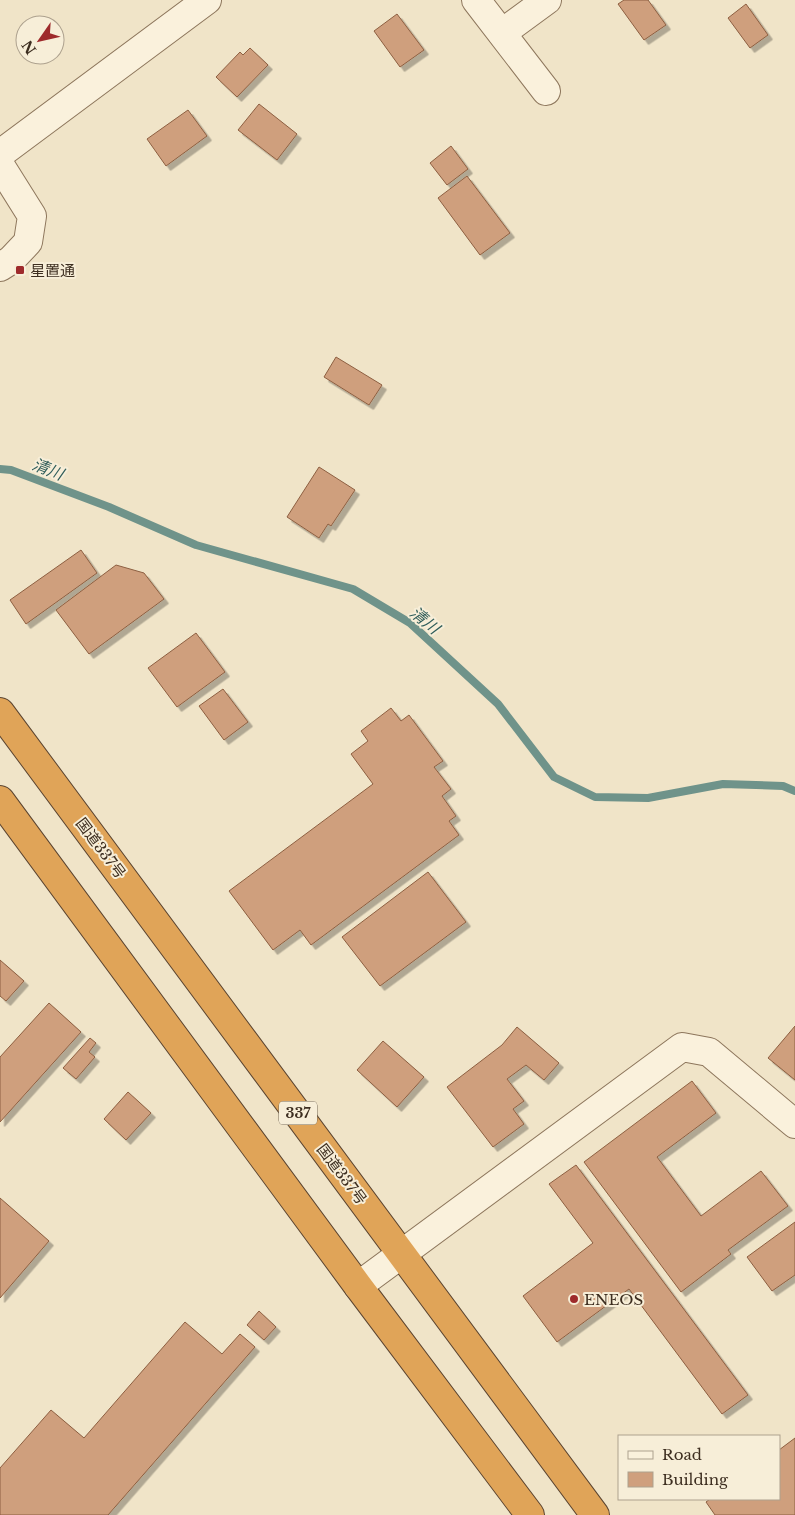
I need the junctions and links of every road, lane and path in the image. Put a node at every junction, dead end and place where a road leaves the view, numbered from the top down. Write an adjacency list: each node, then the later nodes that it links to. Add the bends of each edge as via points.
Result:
1 (207, 0): 6 (street)
2 (476, 0): 4 (street)
3 (547, 0): 4 (street)
4 (502, 33): 5 (street)
5 (546, 91)
6 (0, 154)
7 (0, 165): 8 (street, via 32,216 28,242)
8 (0, 267)
9 (0, 712): 12 (highway, 国道337号 / 337)
10 (0, 800): 13 (highway)
11 (795, 1124): 12 (street, via 709,1052 682,1048)
12 (402, 1254): 13 (street); 15 (highway, 国道337号 / 337)
13 (358, 1286): 14 (highway)
14 (530, 1515)
15 (595, 1515)

